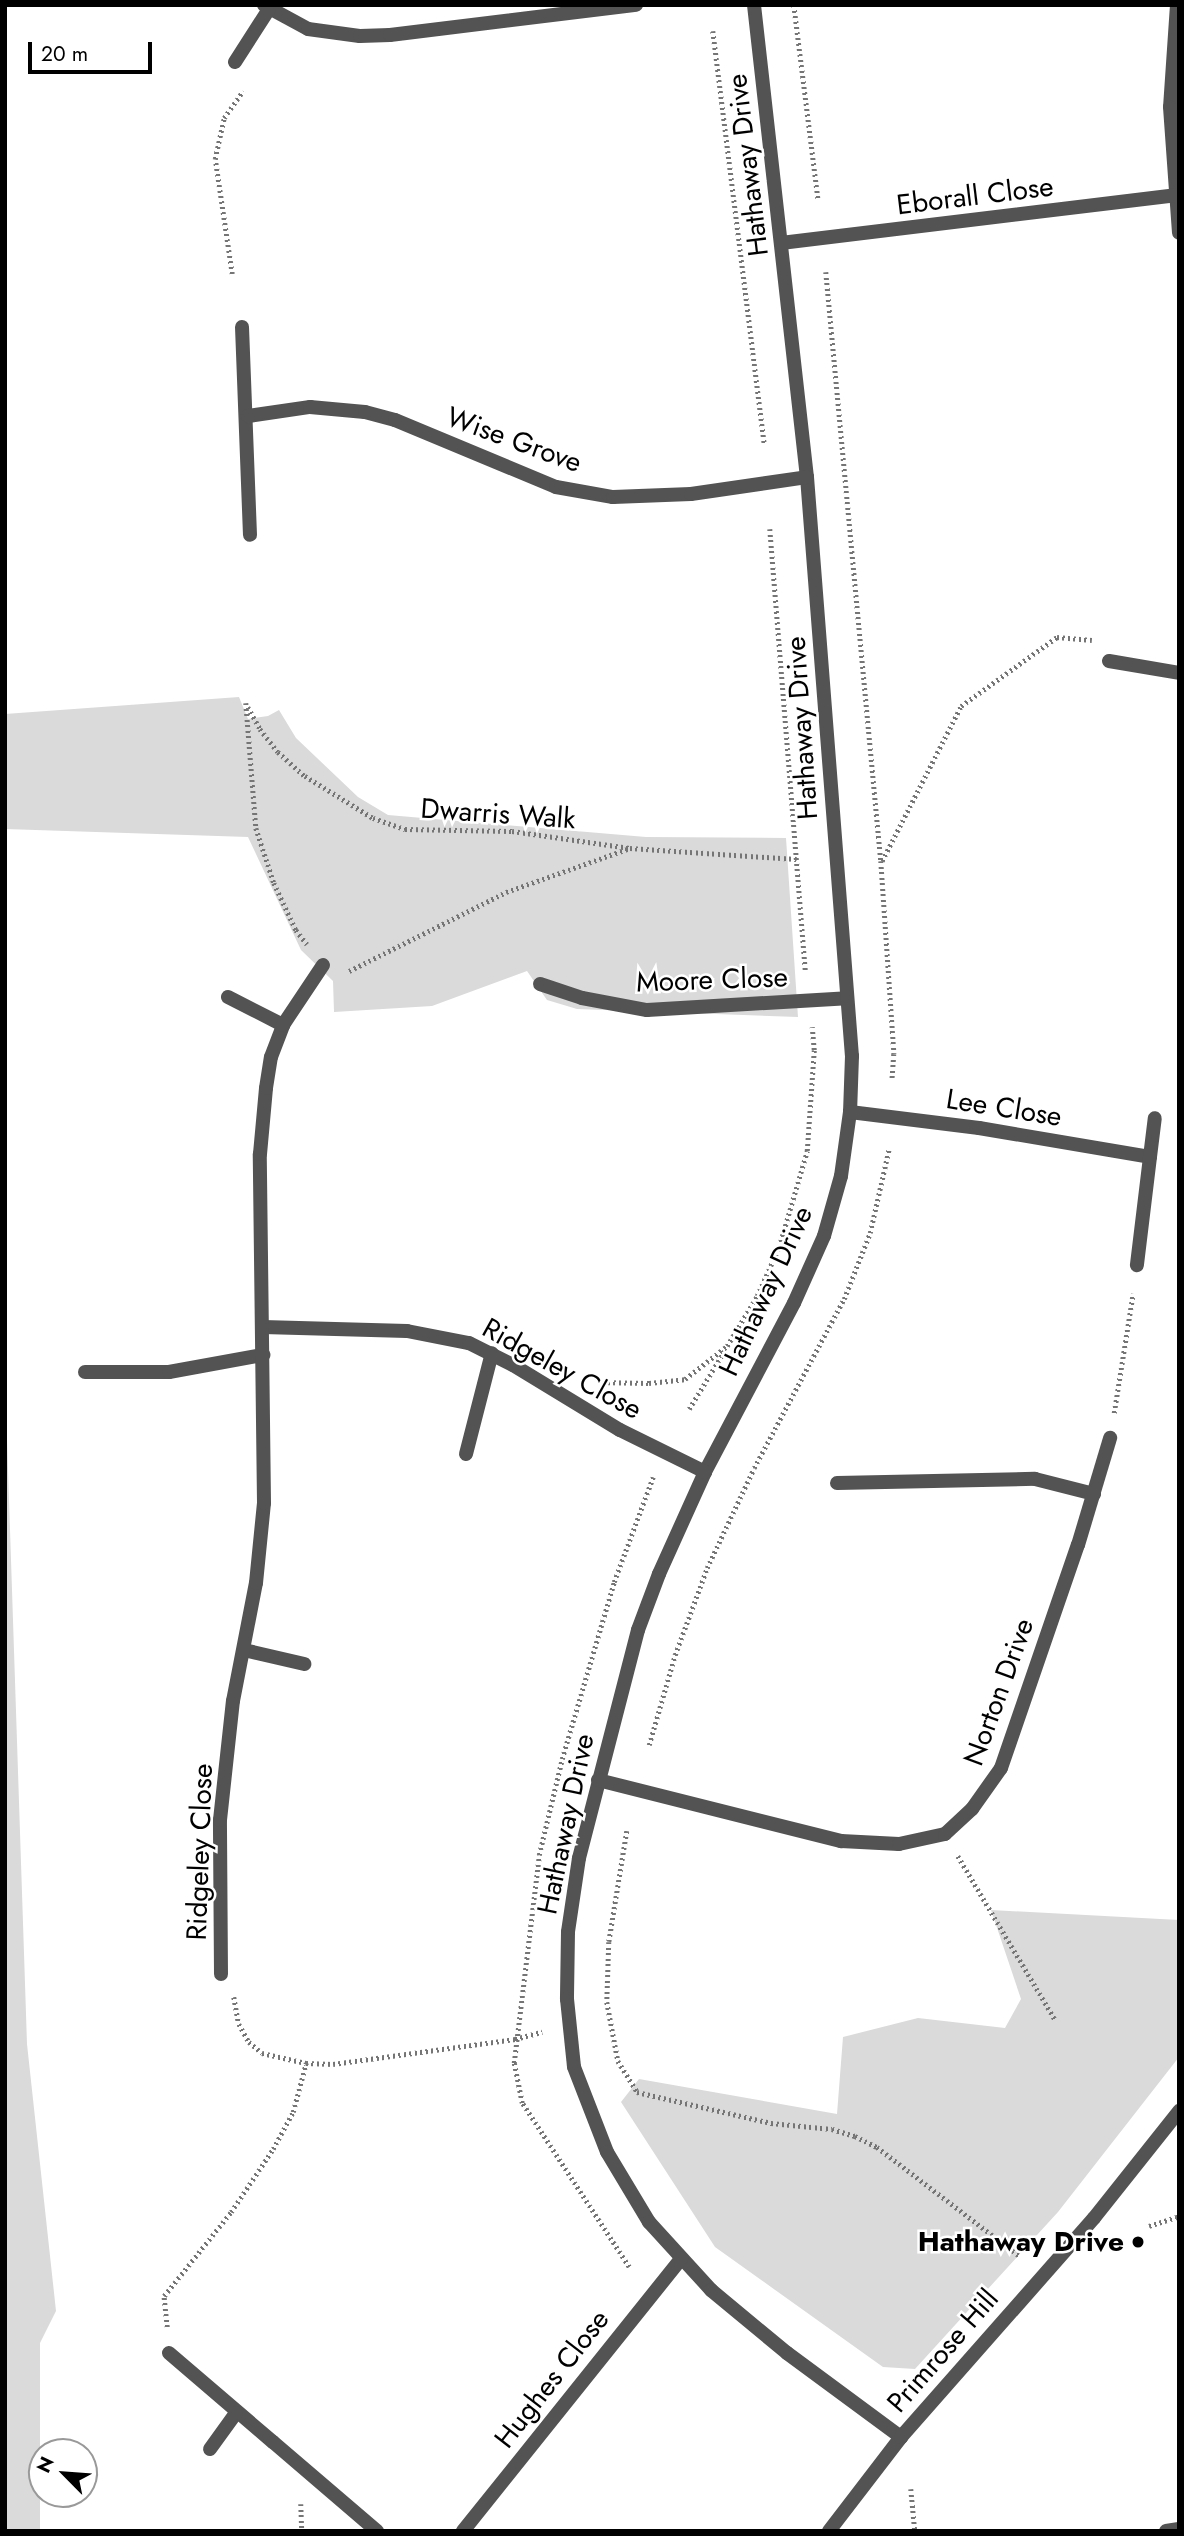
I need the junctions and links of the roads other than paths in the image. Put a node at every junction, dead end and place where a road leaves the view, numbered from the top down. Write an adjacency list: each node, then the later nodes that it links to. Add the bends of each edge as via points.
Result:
1 (636, 5): 4 (street, via 360,36 308,29)
2 (754, 5): 8 (street, Hathaway Drive)
3 (1177, 5): 6 (street, via 1170,107)
4 (266, 7): 5 (street)
5 (235, 62)
6 (1175, 195): 7 (street); 8 (street, Eborall Close)
7 (1179, 233)
8 (781, 243): 11 (street, Hathaway Drive)
9 (243, 327): 10 (street)
10 (248, 416): 11 (street, Wise Grove, via 310,407 365,412 556,487 613,496 691,494); 12 (street)
11 (807, 477): 18 (street, Hathaway Drive)
12 (250, 535)
13 (1109, 660): 14 (street)
14 (1178, 670)
15 (323, 965): 19 (street, Ridgeley Close)
16 (540, 984): 18 (street, Moore Close, via 582,998 647,1010)
17 (228, 997): 19 (street)
18 (847, 998): 20 (street, Hathaway Drive)
19 (283, 1025): 24 (street, Ridgeley Close, via 271,1057 260,1154)
20 (850, 1112): 22 (street, Lee Close); 30 (street, Hathaway Drive, via 841,1176 824,1236)
21 (1154, 1118): 22 (street)
22 (1150, 1157): 23 (street)
23 (1138, 1265)
24 (263, 1327): 25 (street, Ridgeley Close, via 428,1332); 26 (street, Ridgeley Close)
25 (492, 1353): 29 (street); 30 (street, Ridgeley Close, via 595,1417)
26 (263, 1355): 27 (street, via 169,1372); 33 (street, Ridgeley Close, via 263,1516)
27 (85, 1372)
28 (1110, 1438): 32 (street, Norton Drive)
29 (466, 1454)
30 (705, 1472): 35 (street, Hathaway Drive, via 638,1630)
31 (837, 1483): 32 (street, via 1035,1479)
32 (1094, 1494): 35 (street, Norton Drive, via 1001,1768 972,1809 945,1834 899,1844 841,1840)
33 (243, 1650): 34 (street); 36 (street, Ridgeley Close, via 220,1820)
34 (304, 1664)
35 (598, 1780): 38 (street, Hathaway Drive, via 572,1897 566,1966 574,2067 607,2152 649,2222)
36 (221, 1974)
37 (1179, 2111): 41 (street, Primrose Hill, via 1094,2218)
38 (681, 2259): 41 (street, Hathaway Drive, via 787,2353); 45 (street, Hughes Close)
39 (169, 2353): 40 (street)
40 (236, 2413): 42 (street); 44 (street)
41 (901, 2437): 46 (street, Primrose Hill)
42 (210, 2449)
43 (1179, 2529): 47 (street)
44 (377, 2531)
45 (463, 2531)
46 (829, 2531)
47 (1166, 2531)

